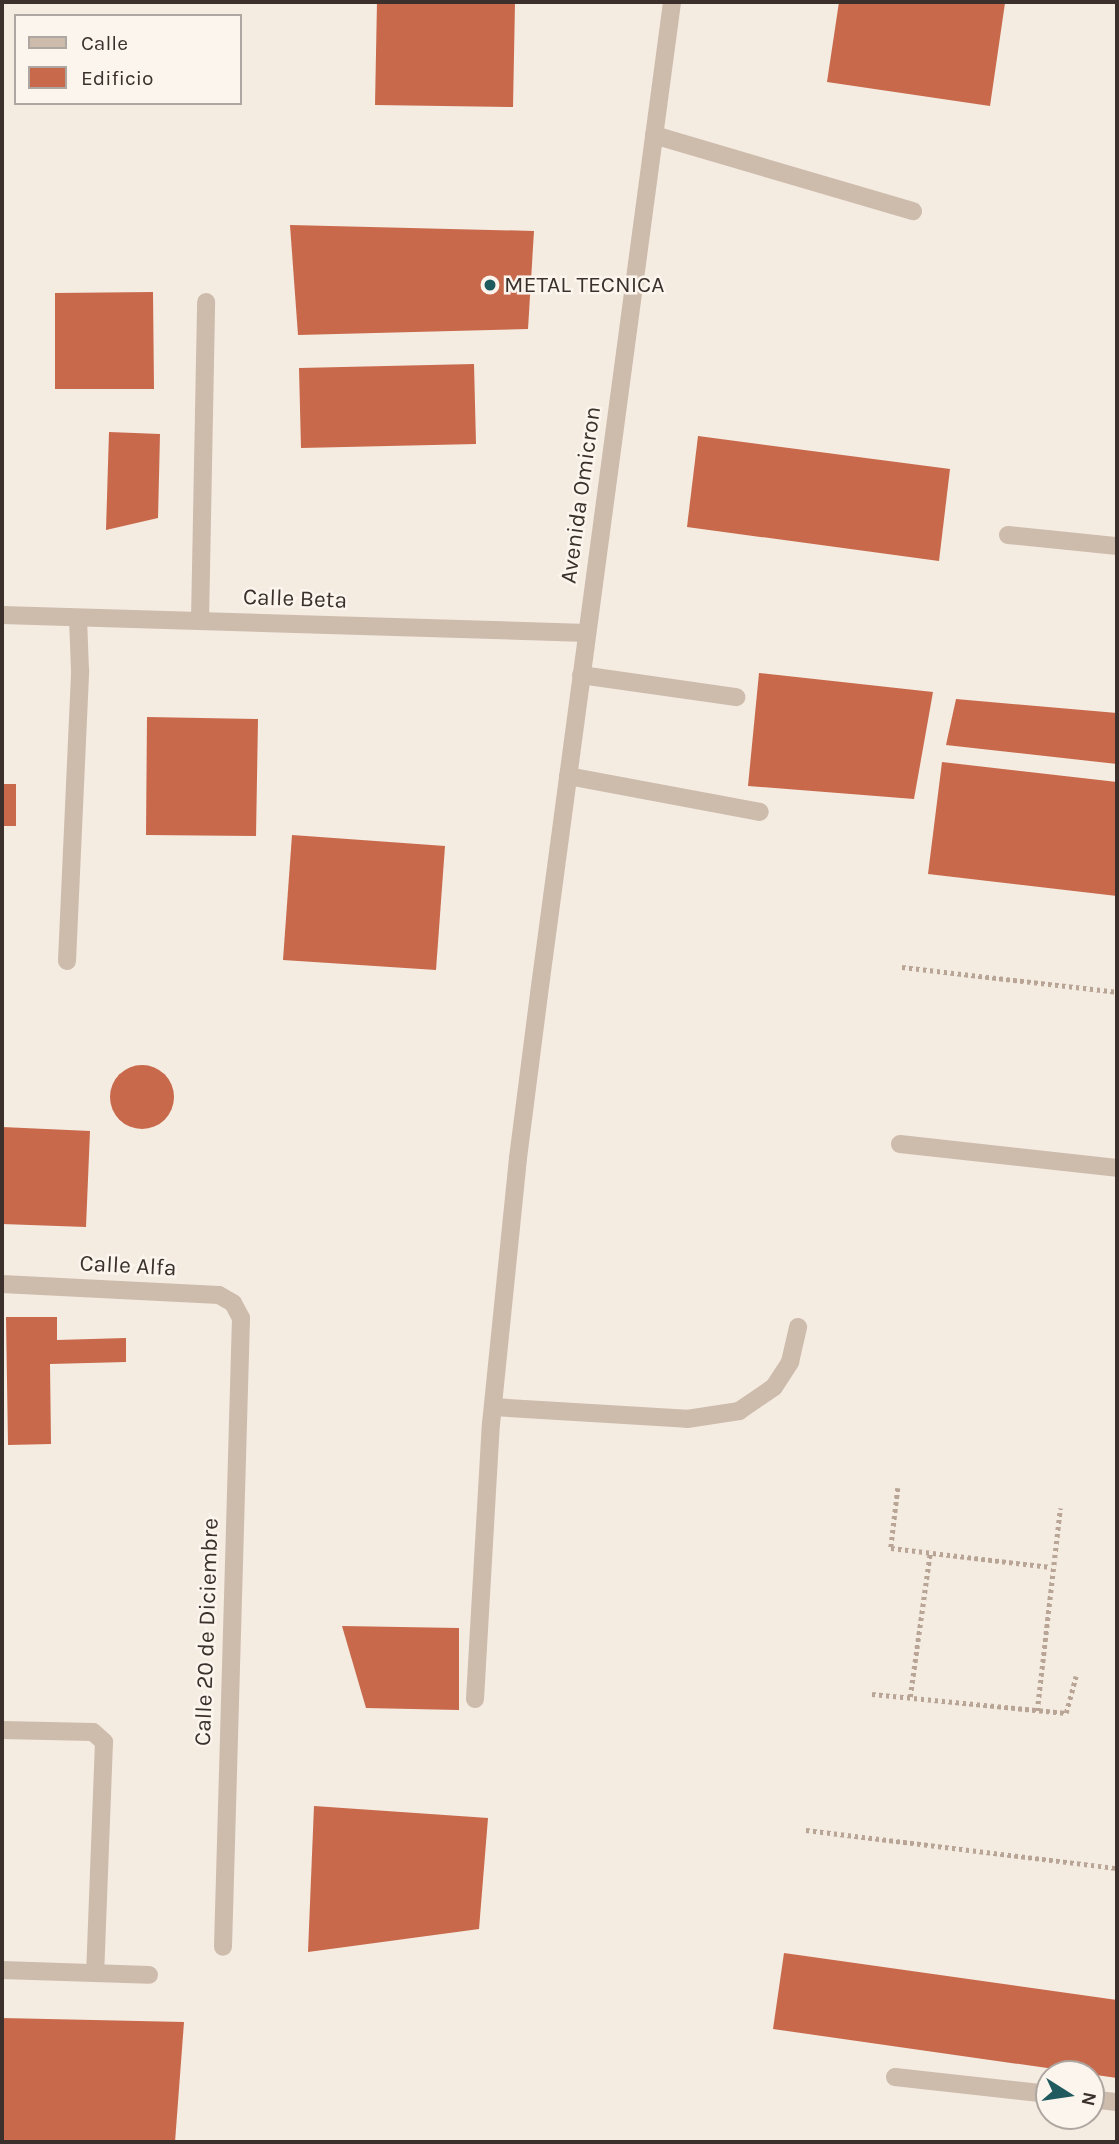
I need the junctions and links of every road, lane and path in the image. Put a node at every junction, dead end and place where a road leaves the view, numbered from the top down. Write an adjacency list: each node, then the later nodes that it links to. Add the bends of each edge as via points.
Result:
1 (672, 2): 2 (street, Avenida Omicron)
2 (654, 135): 3 (street); 10 (street, Avenida Omicron)
3 (914, 211)
4 (206, 302): 9 (street)
5 (1008, 535): 6 (street)
6 (1117, 546)
7 (2, 615): 8 (street, Calle Beta)
8 (78, 618): 9 (street, Calle Beta); 15 (street, via 80,670)
9 (200, 621): 10 (street, Calle Beta)
10 (587, 633): 11 (street, Avenida Omicron)
11 (582, 675): 12 (street); 13 (street, Avenida Omicron)
12 (736, 697)
13 (568, 776): 14 (street); 23 (street, Avenida Omicron, via 518,1158)
14 (760, 812)
15 (67, 961)
16 (902, 967): 17 (path)
17 (1117, 992)
18 (900, 1144): 19 (street)
19 (1117, 1168)
20 (2, 1284): 21 (street, Calle Alfa, via 219,1295 233,1303)
21 (241, 1318): 36 (street, Calle 20 de Diciembre)
22 (797, 1327): 23 (street, via 790,1362 774,1387 739,1411 687,1419)
23 (493, 1407): 31 (street, Avenida Omicron)
24 (898, 1488): 26 (path, via 891,1548)
25 (1060, 1508): 27 (path)
26 (930, 1553): 27 (path); 30 (path)
27 (1051, 1567): 32 (path)
28 (1076, 1676): 32 (path, via 1066,1713)
29 (872, 1694): 30 (path)
30 (910, 1697): 32 (path)
31 (475, 1699)
32 (1037, 1711)
33 (2, 1730): 38 (street, via 93,1732 104,1742)
34 (806, 1830): 35 (path)
35 (1117, 1868)
36 (223, 1947)
37 (2, 1970): 38 (street)
38 (95, 1973): 39 (street)
39 (149, 1975)
40 (895, 2077): 41 (street)
41 (1035, 2092)

